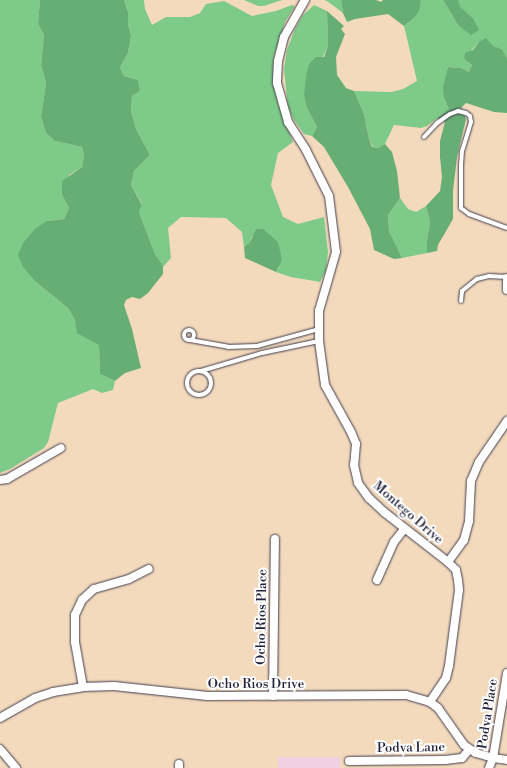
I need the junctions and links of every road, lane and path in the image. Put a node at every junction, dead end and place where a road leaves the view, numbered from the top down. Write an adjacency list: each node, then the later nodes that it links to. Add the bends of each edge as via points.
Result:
1 (305, 0): 7 (street, Montego Drive, via 284,38 278,61 277,83 288,122 306,150 329,196 336,252 319,311)
2 (424, 137): 3 (lane, via 450,114 458,111 470,116 471,122 460,165 461,208 469,214)
3 (507, 228)
4 (507, 277): 5 (street); 6 (lane, via 489,276 477,279 462,291)
5 (507, 290)
6 (462, 301)
7 (319, 329): 8 (lane, via 257,346 228,347); 9 (street, Montego Drive)
8 (190, 340)
9 (319, 341): 10 (lane, via 262,353); 14 (street, Montego Drive, via 324,385 352,432 356,444 354,465 358,483 369,498)
10 (201, 371): 10 (lane, via 190,375 187,383 189,391 196,395 204,394 211,385 208,375)
11 (507, 420): 16 (street, via 479,462 471,481 464,540)
12 (61, 448): 13 (street)
13 (0, 480)
14 (404, 529): 16 (street, Montego Drive); 18 (street, via 394,542)
15 (275, 539): 21 (street, Ocho Rios Place)
16 (448, 562): 22 (street, Montego Drive, via 456,570 459,590 446,678)
17 (150, 569): 20 (street, via 129,579 94,589 82,600 75,615 75,642)
18 (377, 580)
19 (507, 673): 26 (street, Podva Place)
20 (83, 687): 21 (street, Ocho Rios Drive, via 114,686 207,696); 23 (street, Ocho Rios Drive, via 35,698)
21 (273, 696): 22 (street, Ocho Rios Drive, via 406,696)
22 (430, 702): 25 (street, via 438,708)
23 (0, 718)
24 (0, 749): 29 (street)
25 (470, 750): 26 (street); 28 (street, Podva Lane, via 462,758 451,760)
26 (493, 758): 27 (street); 30 (street, Podva Place)
27 (507, 760)
28 (349, 761)
29 (16, 768)
30 (489, 768)

